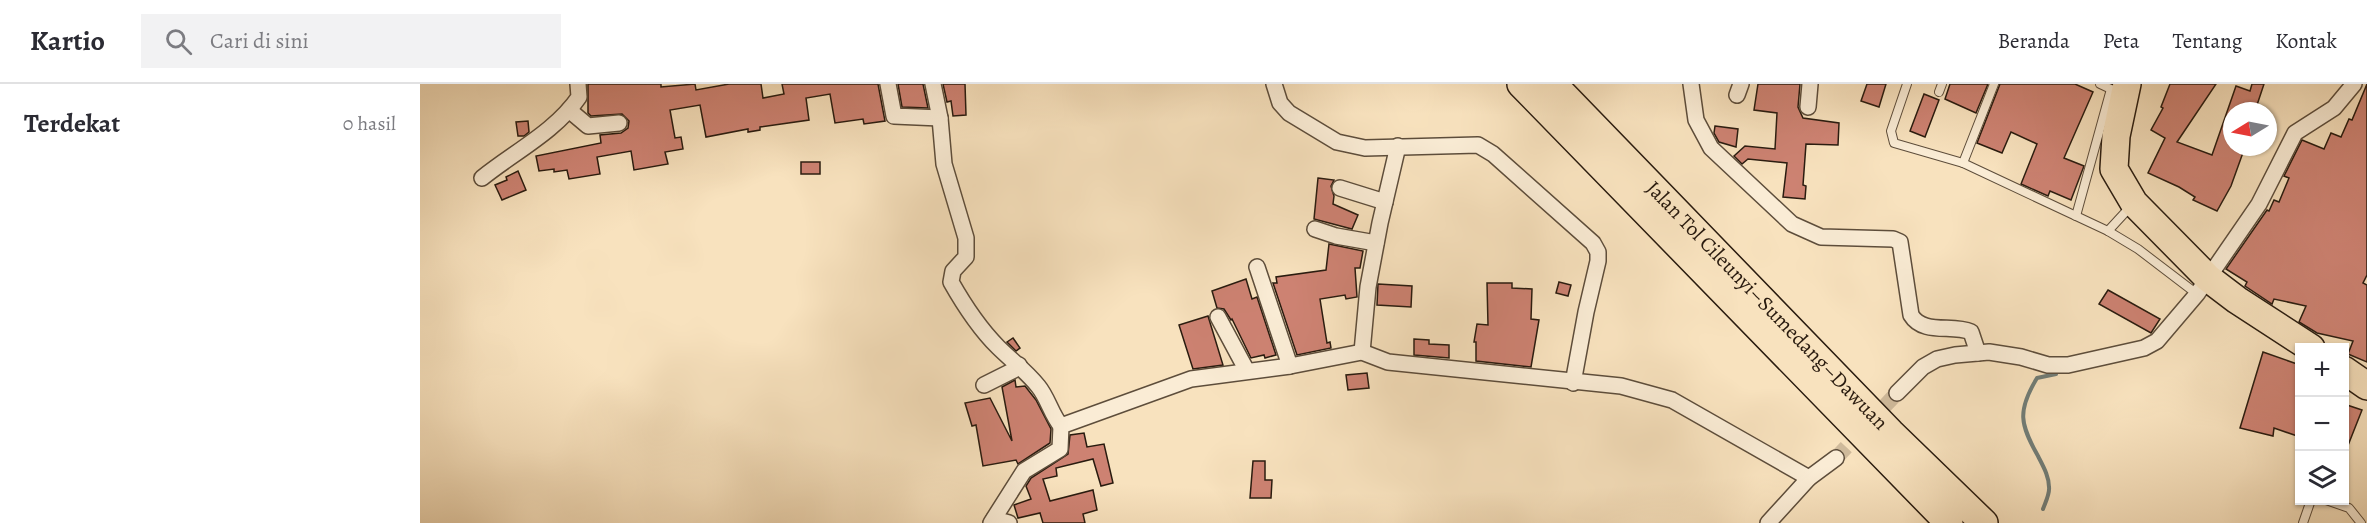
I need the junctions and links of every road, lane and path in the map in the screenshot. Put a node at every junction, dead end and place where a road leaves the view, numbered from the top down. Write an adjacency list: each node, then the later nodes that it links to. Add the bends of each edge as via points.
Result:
1 (578, 84): 15 (street, via 579,98)
2 (888, 84): 16 (street, via 894,117)
3 (933, 84): 16 (street)
4 (1274, 84): 18 (street, via 1288,113 1336,142 1365,148)
5 (1521, 84): 50 (highway, Jalan Tol Cileunyi–Sumedang–Dawuan)
6 (1553, 84): 51 (highway, Jalan Tol Cileunyi–Sumedang–Dawuan, via 1891,433)
7 (1691, 84): 33 (street, via 1696,120 1711,148 1792,224 1821,237 1900,242 1914,321 1929,327 1971,332)
8 (1810, 84): 14 (street)
9 (1907, 84): 19 (lane, via 1891,131 1894,143)
10 (1994, 84): 19 (lane)
11 (2100, 84): 13 (lane)
12 (2354, 84): 29 (street, via 2334,108 2295,133 2259,204)
13 (2121, 90): 23 (highway, via 2115,168); 24 (lane)
14 (1808, 107)
15 (569, 110): 17 (street, via 588,126); 20 (street, via 531,144)
16 (940, 118): 34 (street, via 944,164 966,238 966,258 953,271 951,282 997,346)
17 (619, 123)
18 (1398, 146): 22 (street); 38 (street, via 1478,145 1593,243 1598,261)
19 (1963, 163): 24 (lane)
20 (482, 178)
21 (1340, 188): 22 (street)
22 (1385, 202): 27 (street)
23 (2134, 202): 26 (lane); 29 (highway)
24 (2076, 216): 26 (lane)
25 (1315, 229): 27 (street)
26 (2108, 231): 29 (lane)
27 (1376, 243): 32 (street)
28 (1257, 267): 35 (street)
29 (2203, 286): 31 (highway, via 2237,300); 33 (street, via 2165,334 2144,348 2068,366)
30 (1218, 317): 36 (street)
31 (2303, 343)
32 (1362, 352): 35 (street); 38 (street, via 1388,362)
33 (1978, 353): 41 (street, via 1937,359)
34 (1019, 365): 39 (street); 42 (street, via 1040,388)
35 (1290, 366): 36 (street)
36 (1247, 371): 42 (street, via 1191,379)
37 (2349, 373): 40 (highway)
38 (1573, 383): 44 (street, via 1621,386 1672,400)
39 (984, 385)
40 (2367, 386)
41 (1897, 393)
42 (1061, 426): 47 (street, via 1060,449 1024,471)
43 (1836, 458): 44 (street)
44 (1809, 478): 49 (street)
45 (2310, 505): 52 (lane)
46 (2339, 505): 53 (lane, via 2349,508)
47 (992, 521): 48 (street)
48 (1009, 523)
49 (1768, 523)
50 (1949, 523)
51 (1984, 523)
52 (2303, 523)
53 (2361, 523)

